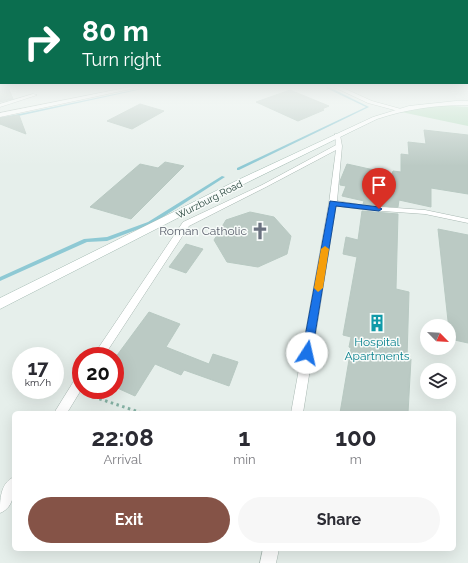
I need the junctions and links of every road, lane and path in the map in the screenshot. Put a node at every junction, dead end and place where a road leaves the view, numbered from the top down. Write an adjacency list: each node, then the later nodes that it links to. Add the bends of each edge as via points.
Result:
1 (388, 113): 2 (main road, Wurzburg Road)
2 (337, 135): 3 (lane); 6 (main road, Wurzburg Road)
3 (339, 146): 4 (lane); 7 (lane, via 186,224)
4 (333, 203): 5 (lane, via 425,212); 12 (lane)
5 (468, 221)
6 (0, 304)
7 (104, 347)
8 (72, 394): 10 (lane)
9 (99, 399): 11 (path)
10 (61, 411)
11 (136, 411)
12 (297, 411)
13 (12, 487): 14 (lane)
14 (0, 506)
15 (271, 551): 16 (lane)
16 (268, 563)

